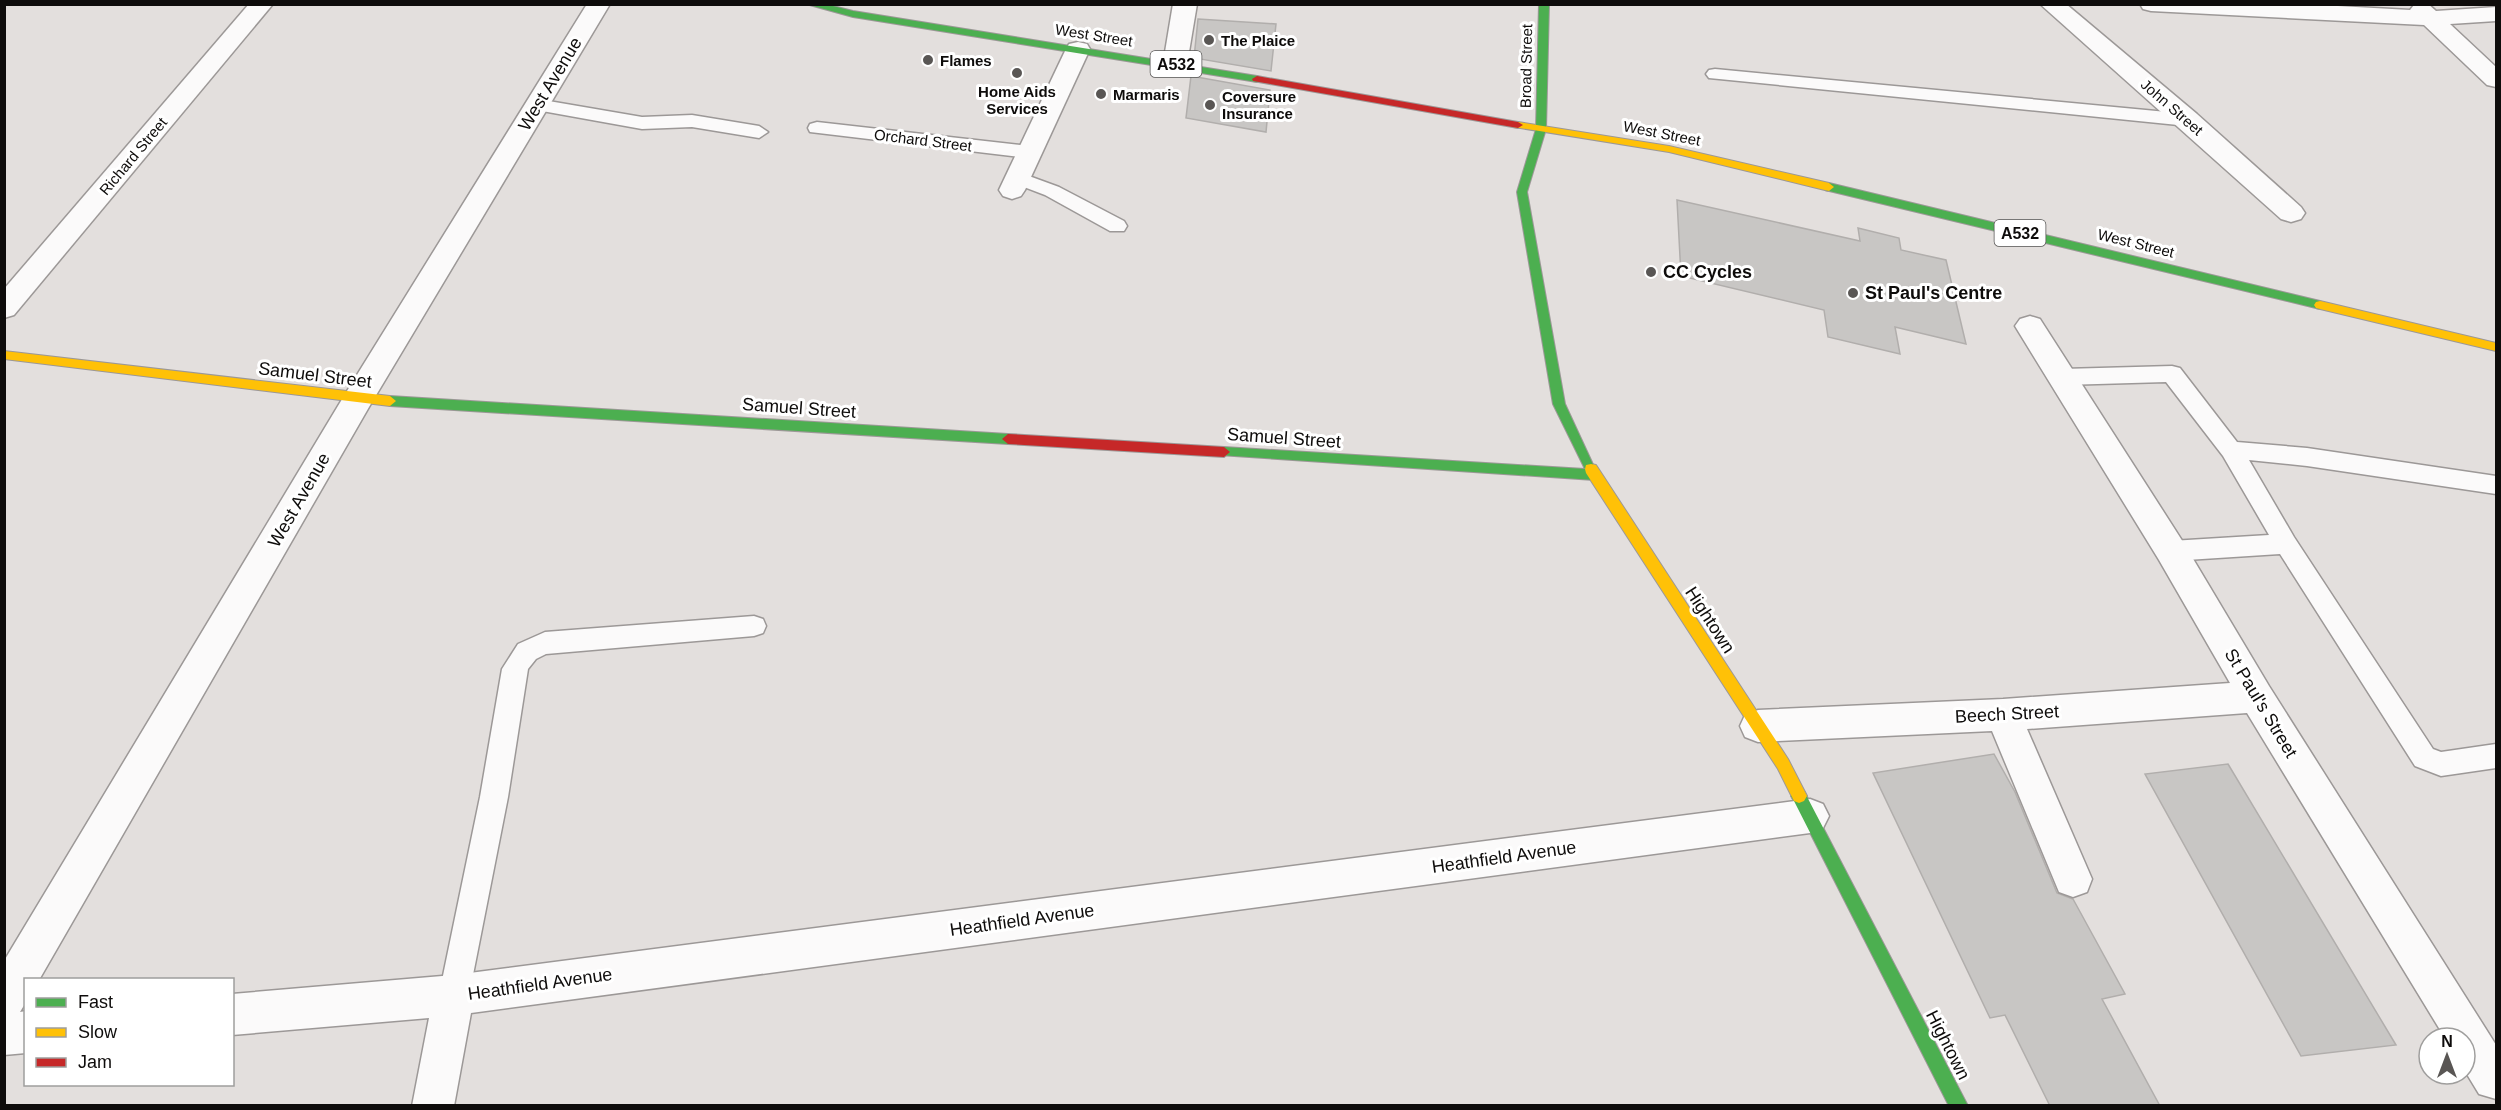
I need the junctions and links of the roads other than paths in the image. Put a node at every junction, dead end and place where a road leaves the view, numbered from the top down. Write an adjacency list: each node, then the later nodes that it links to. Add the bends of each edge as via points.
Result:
1 (262, 4): 24 (street, Richard Street)
2 (599, 4): 15 (street, West Avenue)
3 (810, 4): 8 (street, West Street / A532)
4 (1185, 4): 12 (street)
5 (1544, 4): 18 (street, Broad Street)
6 (2050, 4): 16 (street, John Street)
7 (2151, 4): 9 (street)
8 (856, 9): 11 (street, West Street / A532)
9 (2424, 11): 10 (street); 14 (street)
10 (2496, 14)
11 (1078, 49): 12 (street, West Street / A532); 20 (street)
12 (1175, 64): 18 (street, West Street / A532)
13 (1715, 74): 16 (lane)
14 (2496, 80)
15 (537, 105): 19 (lane, via 642,123 692,121); 29 (street, West Avenue)
16 (2188, 120): 22 (street, John Street)
17 (817, 128): 20 (lane, Orchard Street)
18 (1541, 129): 26 (street, West Street / A532, via 1669,149); 31 (street, Hightown, via 1522,192 1558,405)
19 (759, 132)
20 (1029, 153): 21 (street)
21 (1015, 184): 23 (lane, via 1052,191)
22 (2291, 213)
23 (1117, 226)
24 (4, 308)
25 (2030, 326): 28 (street, St Paul's Street)
26 (2496, 347)
27 (4, 355): 29 (street, Samuel Street)
28 (2063, 377): 30 (lane, via 2172,374); 34 (street, St Paul's Street)
29 (358, 399): 31 (street, Samuel Street); 43 (street, West Avenue)
30 (2231, 450): 32 (lane, via 2307,457); 33 (lane)
31 (1594, 475): 38 (street, Hightown)
32 (2496, 485)
33 (2286, 544): 34 (lane); 39 (lane, via 2424,758 2441,764)
34 (2171, 551): 36 (street, St Paul's Street)
35 (754, 626): 42 (lane, via 545,643 520,656)
36 (2256, 697): 37 (street, Beech Street); 47 (street, St Paul's Street)
37 (2003, 715): 38 (street, Beech Street); 41 (street)
38 (1758, 726): 40 (street, Hightown)
39 (2496, 756)
40 (1810, 816): 42 (street, Heathfield Avenue); 49 (street, Hightown)
41 (2073, 879)
42 (454, 996): 44 (street, Heathfield Avenue); 48 (street)
43 (4, 1000)
44 (234, 1015)
45 (24, 1032): 46 (street)
46 (4, 1034)
47 (2494, 1079)
48 (433, 1106)
49 (1959, 1106)

